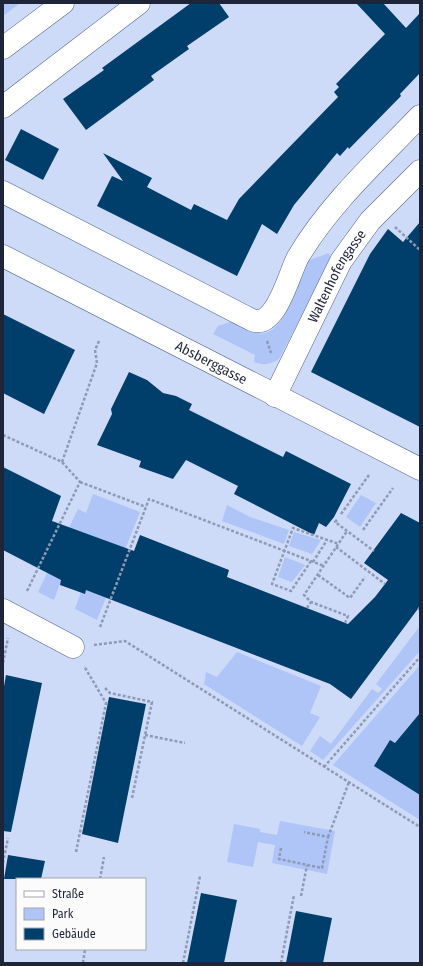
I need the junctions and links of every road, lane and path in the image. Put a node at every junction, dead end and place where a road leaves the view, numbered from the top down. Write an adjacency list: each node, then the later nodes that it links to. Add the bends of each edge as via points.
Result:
1 (63, 3): 3 (street)
2 (139, 3): 4 (street)
3 (3, 48)
4 (3, 107)
5 (420, 116): 7 (street, via 324,218 298,258 275,309 268,318 260,322)
6 (420, 171): 8 (street, Waltenhofengasse)
7 (3, 192)
8 (379, 212): 9 (path); 12 (street, Waltenhofengasse, via 370,220 341,262)
9 (420, 250)
10 (3, 256): 12 (street, Absberggasse)
11 (99, 341): 14 (path, via 95,350 97,363)
12 (275, 396): 15 (street, Absberggasse)
13 (3, 435): 14 (path)
14 (62, 462): 17 (path)
15 (420, 469)
16 (368, 475): 20 (path)
17 (80, 482): 19 (path); 34 (path)
18 (393, 488): 22 (path)
19 (146, 507): 27 (path, via 149,499); 39 (path)
20 (341, 514)
21 (337, 520): 23 (path, via 335,522)
22 (363, 530)
23 (347, 531): 25 (path); 28 (path)
24 (327, 540): 25 (path); 27 (path, via 293,528); 29 (path)
25 (339, 544): 26 (path)
26 (336, 547): 30 (path); 33 (path)
27 (284, 551): 29 (path); 29 (path, via 272,584 291,591)
28 (374, 551)
29 (312, 561): 30 (path)
30 (324, 566): 31 (path)
31 (318, 575): 32 (path, via 350,598); 35 (path, via 304,596)
32 (365, 577)
33 (385, 584)
34 (27, 591)
35 (311, 602): 36 (path); 38 (path, via 348,616)
36 (307, 608)
37 (3, 610): 40 (street)
38 (345, 623)
39 (100, 627)
40 (73, 647): 45 (path, via 125,641); 53 (path, via 106,703)
41 (420, 657): 45 (path)
42 (105, 688): 43 (path, via 110,693 152,702)
43 (145, 735): 44 (path); 47 (path)
44 (186, 743)
45 (324, 767): 46 (path)
46 (349, 782): 48 (path); 50 (path)
47 (132, 798)
48 (420, 827)
49 (304, 832): 50 (path)
50 (328, 837): 56 (path, via 322,868)
51 (8, 838): 55 (path)
52 (281, 848): 56 (path, via 279,859)
53 (76, 852)
54 (104, 857): 58 (path)
55 (3, 863)
56 (307, 865): 60 (path)
57 (200, 876): 63 (path)
58 (100, 878)
59 (294, 894): 64 (path)
60 (301, 896)
61 (86, 950): 62 (path)
62 (83, 963)
63 (183, 963)
64 (281, 963)

